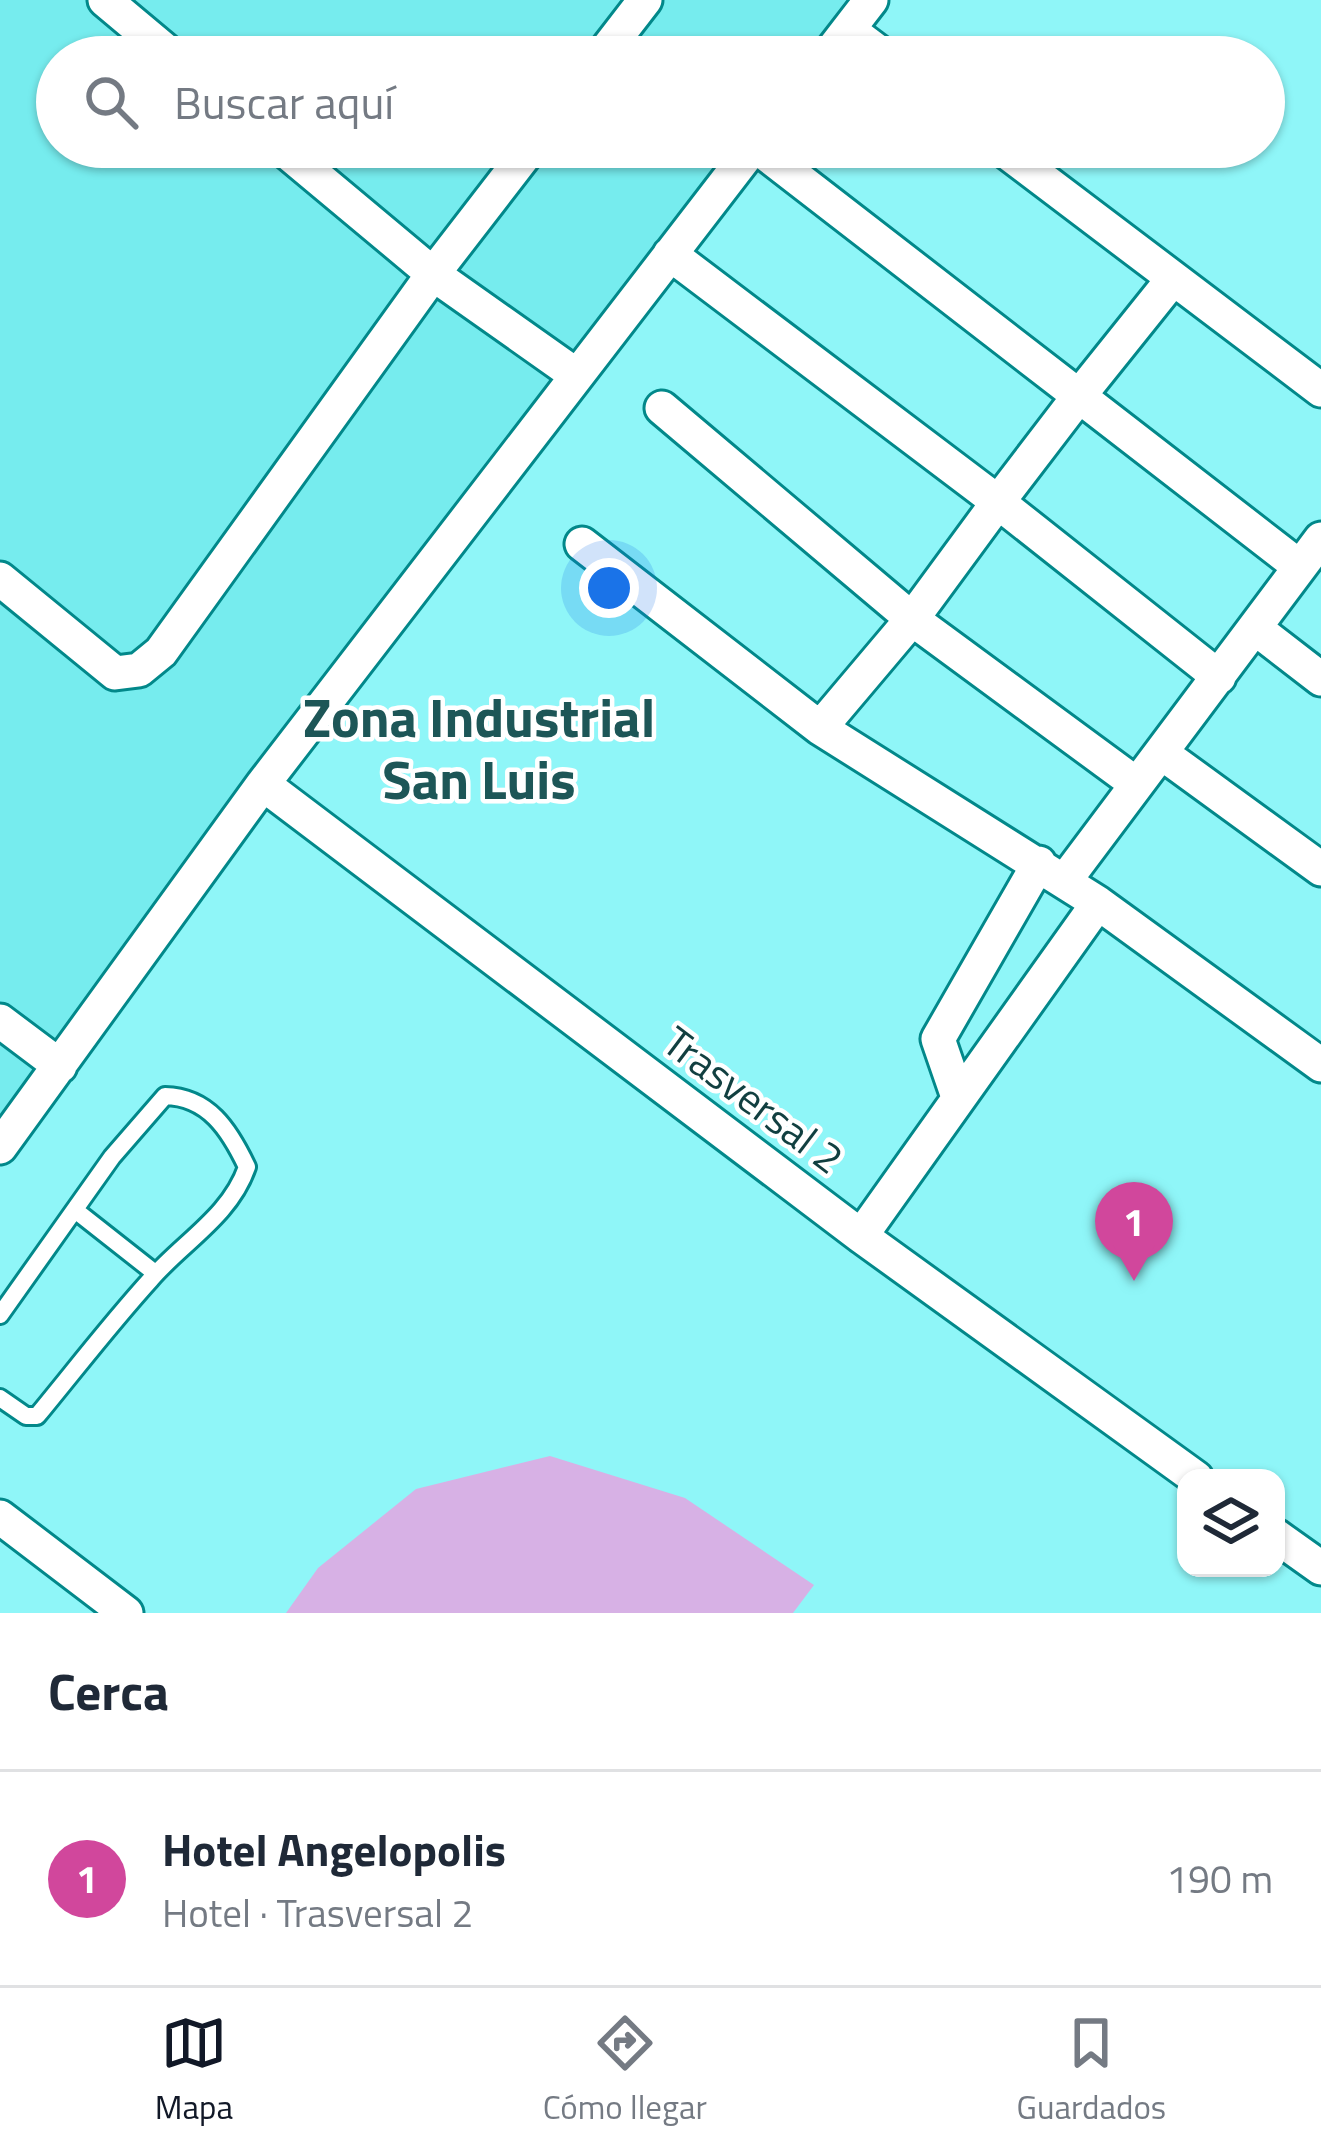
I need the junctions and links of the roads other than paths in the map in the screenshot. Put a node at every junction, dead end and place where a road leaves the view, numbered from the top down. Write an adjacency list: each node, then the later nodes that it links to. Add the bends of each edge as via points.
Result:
1 (105, 0): 5 (street)
2 (645, 0): 6 (street)
3 (871, 0): 4 (street)
4 (849, 30): 7 (street); 8 (street)
5 (148, 36)
6 (617, 36)
7 (844, 36)
8 (857, 36)
9 (306, 168): 15 (street)
10 (515, 168): 15 (street)
11 (738, 168): 14 (street)
12 (782, 168): 19 (street)
13 (1027, 168): 16 (street)
14 (670, 254): 17 (street); 21 (street)
15 (433, 274): 17 (street); 25 (street, via 161,652 139,670 116,673)
16 (1172, 280): 18 (street); 19 (street)
17 (576, 374): 33 (street)
18 (1321, 390)
19 (1079, 396): 21 (street); 24 (street)
20 (662, 408): 26 (street)
21 (998, 502): 26 (street); 28 (street)
22 (1321, 538): 24 (street)
23 (582, 544): 30 (street)
24 (1300, 567): 27 (street)
25 (0, 579)
26 (912, 619): 30 (street); 32 (street)
27 (1255, 628): 28 (street); 29 (street)
28 (1219, 677): 31 (street)
29 (1321, 679)
30 (820, 728): 35 (street)
31 (1163, 754): 32 (street); 34 (street)
32 (1135, 783): 35 (street)
33 (263, 784): 39 (street); 43 (street, Trasversal 2)
34 (1321, 869)
35 (1053, 871): 36 (street); 40 (street, via 938,1039)
36 (1098, 903): 38 (street); 40 (street)
37 (0, 1021): 39 (street)
38 (1321, 1065)
39 (60, 1066): 41 (street)
40 (958, 1097): 43 (street)
41 (0, 1147)
42 (75, 1210): 44 (lane); 44 (lane, via 164,1096 204,1105 247,1167 190,1247); 45 (lane)
43 (861, 1236): 47 (street, Trasversal 2)
44 (155, 1274): 46 (lane, via 37,1416)
45 (0, 1316)
46 (0, 1398)
47 (1184, 1469)
48 (0, 1517): 51 (street)
49 (1285, 1542): 50 (street)
50 (1321, 1568)
51 (127, 1613)

